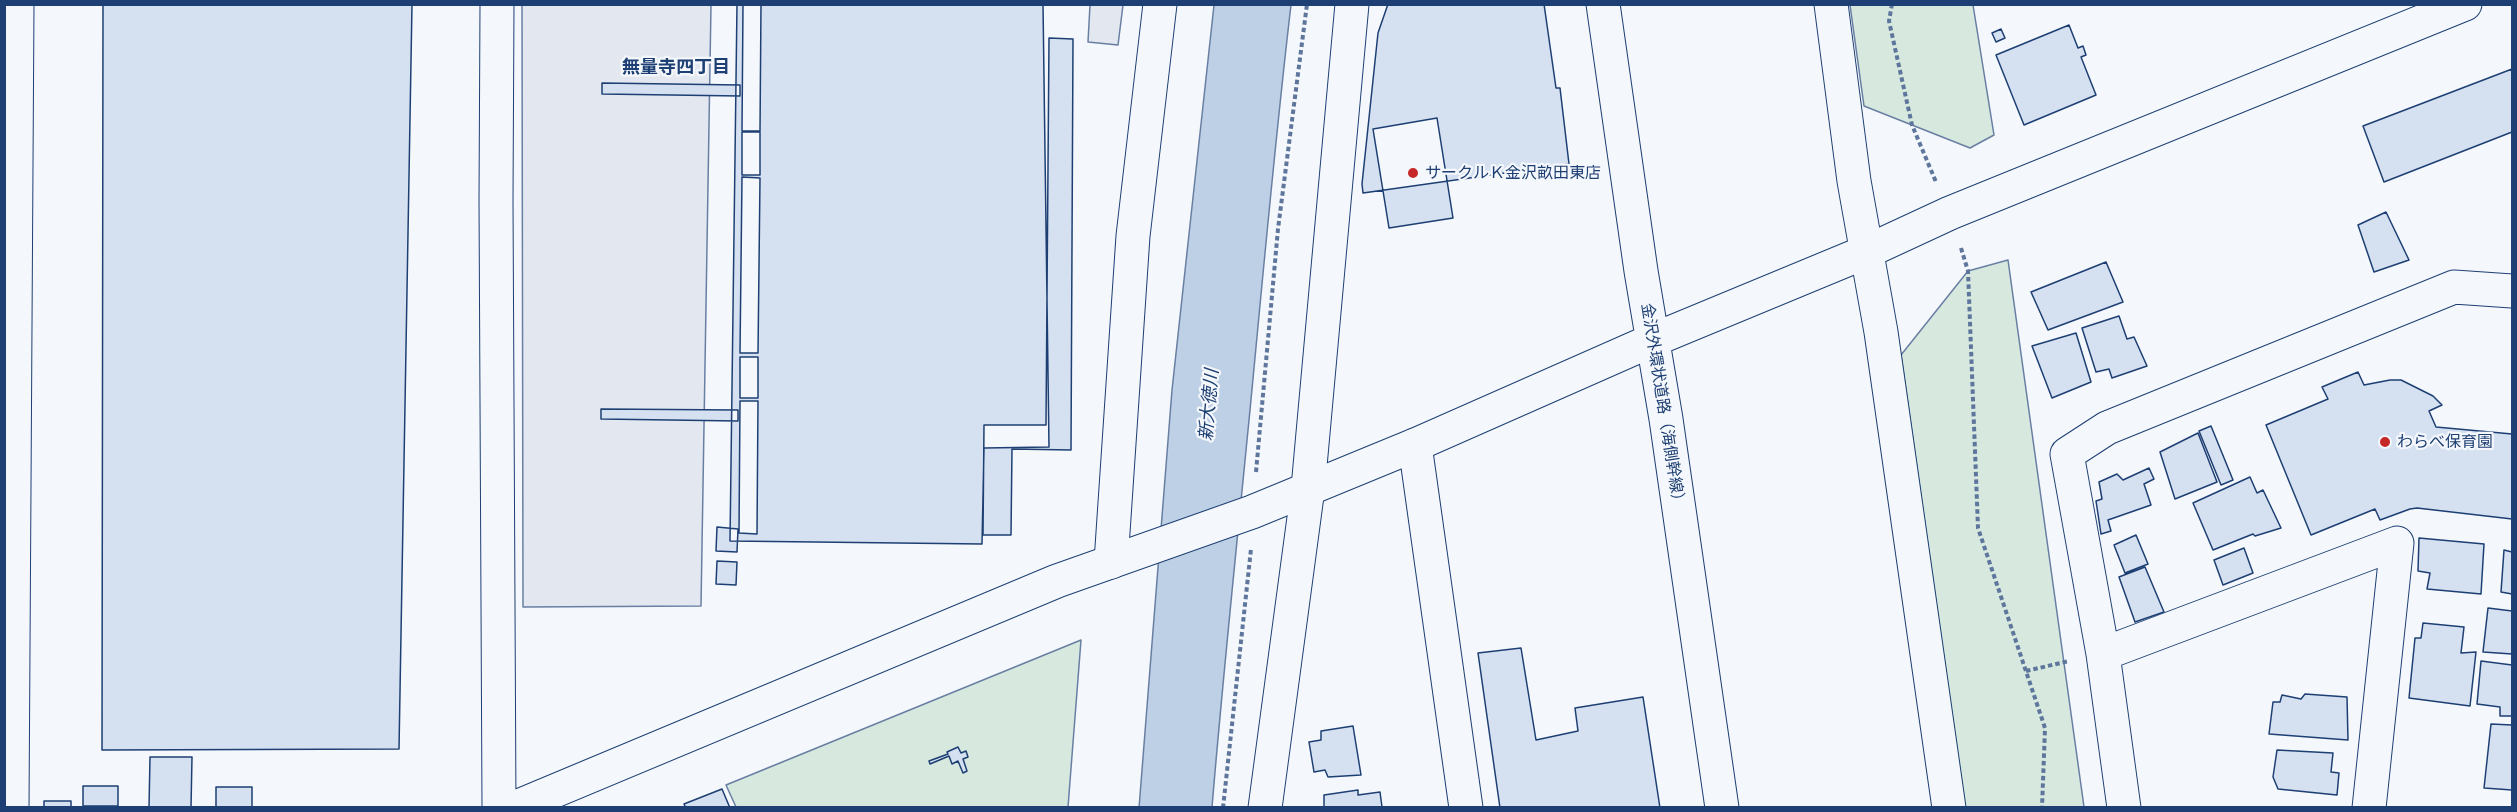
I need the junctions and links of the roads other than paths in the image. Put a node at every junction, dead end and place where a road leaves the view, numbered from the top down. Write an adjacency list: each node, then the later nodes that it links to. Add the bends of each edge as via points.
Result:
1 (17, 4): 15 (street)
2 (497, 4): 16 (street)
3 (1160, 4): 13 (street, via 1133,236)
4 (1352, 4): 12 (street)
5 (1603, 4): 10 (street, 金沢外環状道路（海側幹線）)
6 (1831, 4): 8 (street, via 1854,181)
7 (2465, 4): 8 (street, via 1950,213)
8 (1868, 251): 10 (street); 21 (street)
9 (2512, 291): 14 (street, via 2454,287 2107,428 2067,454)
10 (1653, 340): 11 (street); 20 (street, 金沢外環状道路（海側幹線）)
11 (1415, 445): 12 (street); 19 (street)
12 (1308, 488): 13 (street); 18 (street)
13 (1123, 558): 17 (street)
14 (2103, 654): 22 (street); 23 (street, via 2397,543)
15 (12, 807)
16 (499, 807)
17 (514, 807)
18 (1265, 807)
19 (1466, 807)
20 (1722, 807)
21 (1949, 807)
22 (2124, 807)
23 (2369, 807)

